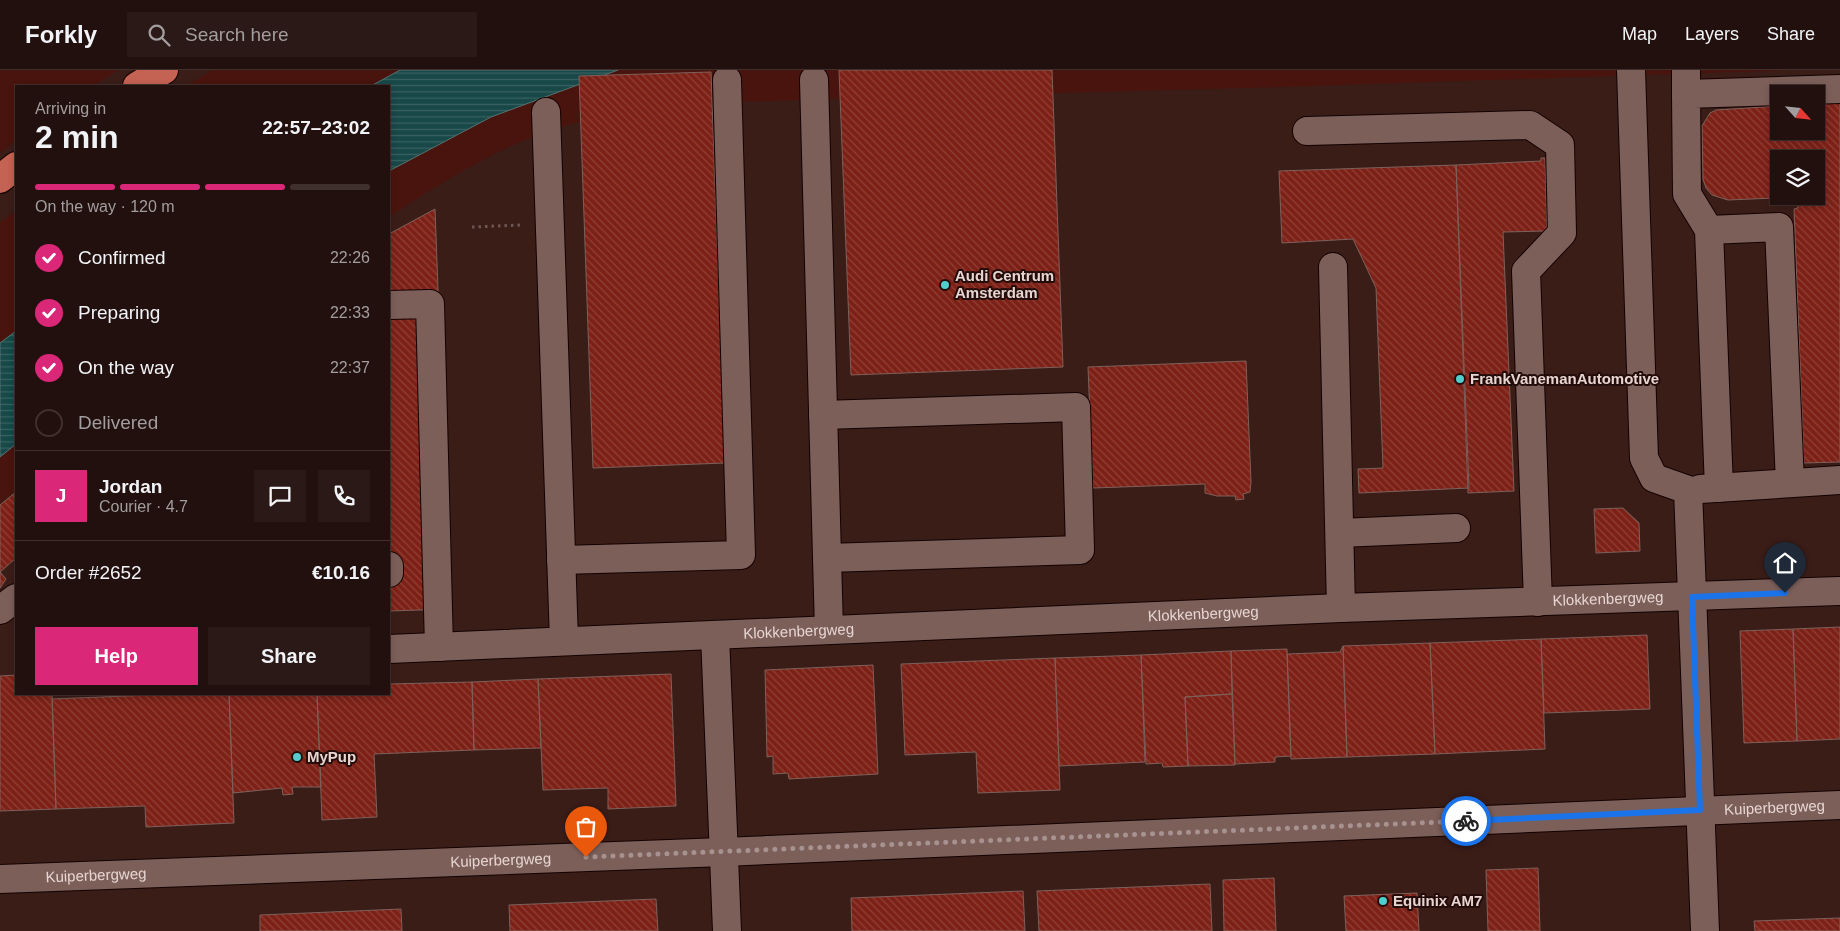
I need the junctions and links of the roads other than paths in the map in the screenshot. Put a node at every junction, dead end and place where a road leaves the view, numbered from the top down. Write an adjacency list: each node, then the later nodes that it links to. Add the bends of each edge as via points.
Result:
1 (164, 70): 6 (highway)
2 (1631, 70): 19 (street, via 1644,458 1654,478)
3 (727, 80): 23 (street, via 741,555)
4 (814, 80): 15 (street)
5 (1686, 82): 7 (street); 12 (street, via 1687,194)
6 (139, 85)
7 (1840, 88)
8 (546, 112): 23 (street)
9 (1307, 130): 27 (street, via 1530,125 1560,145 1562,234 1526,271)
10 (15, 167): 11 (highway)
11 (0, 179)
12 (1709, 230): 17 (street, via 1779,227); 18 (street)
13 (1333, 267): 21 (street)
14 (390, 305): 33 (street, via 430,304)
15 (823, 415): 22 (street); 22 (street, via 1076,407 1080,540 1080,550)
16 (1840, 480): 17 (street)
17 (1790, 483): 18 (street)
18 (1719, 488): 19 (street)
19 (1688, 490): 25 (street)
20 (1456, 528): 21 (street)
21 (1340, 533): 28 (street)
22 (827, 558): 30 (street)
23 (561, 560): 32 (street)
24 (1840, 591): 25 (street, Klokkenbergweg)
25 (1692, 597): 27 (street, Klokkenbergweg); 36 (street)
26 (15, 599): 29 (street)
27 (1538, 602): 28 (street, Klokkenbergweg)
28 (1342, 608): 30 (street, Klokkenbergweg)
29 (0, 610)
30 (829, 630): 31 (street, Klokkenbergweg)
31 (715, 635): 32 (street, Klokkenbergweg); 37 (street)
32 (564, 641): 33 (street, Klokkenbergweg)
33 (439, 647): 34 (street, Klokkenbergweg)
34 (390, 649)
35 (1840, 805): 36 (street, Kuiperbergweg)
36 (1700, 810): 37 (street, Kuiperbergweg); 40 (street)
37 (723, 852): 38 (street, Kuiperbergweg); 39 (street)
38 (0, 880)
39 (727, 931)
40 (1705, 931)

